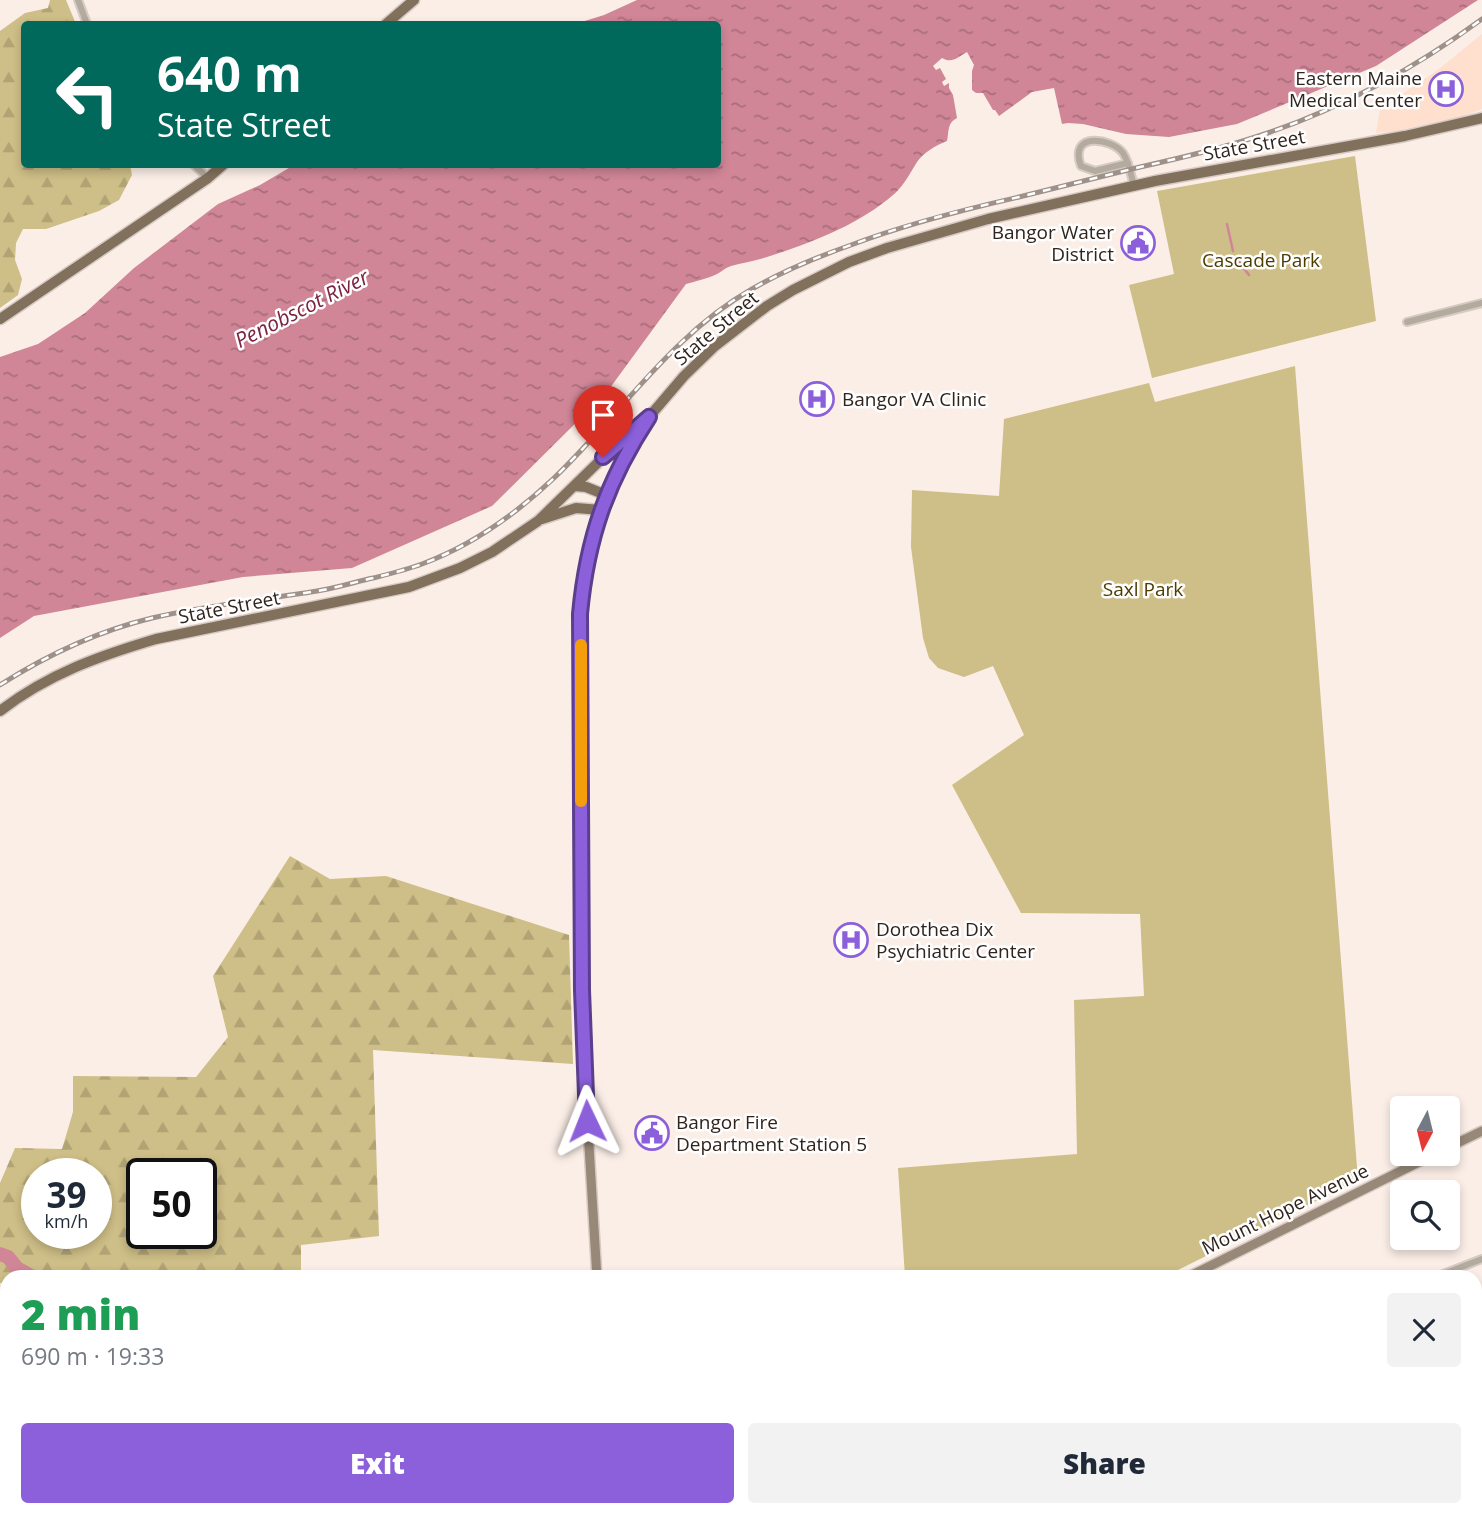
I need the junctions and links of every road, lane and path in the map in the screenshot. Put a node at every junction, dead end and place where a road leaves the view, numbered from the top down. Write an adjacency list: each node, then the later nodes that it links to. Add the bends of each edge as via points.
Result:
1 (78, 0): 3 (street)
2 (414, 0): 4 (main road)
3 (86, 21)
4 (390, 21)
5 (1482, 118): 10 (main road, State Street)
6 (1128, 163): 6 (street, via 1115,145 1084,142 1077,152 1081,166 1095,171); 10 (street)
7 (197, 168): 9 (street)
8 (219, 168): 9 (main road)
9 (208, 178): 12 (main road)
10 (1134, 186): 14 (main road, State Street, via 951,229 818,276 767,306 715,346)
11 (1482, 303): 13 (street)
12 (0, 319)
13 (1407, 322)
14 (649, 417): 15 (main road, State Street); 16 (main road)
15 (574, 486): 16 (main road); 18 (main road, State Street)
16 (606, 495): 17 (main road)
17 (601, 510): 18 (main road, via 576,508); 24 (main road, via 591,541 580,614 582,990)
18 (538, 521): 19 (main road, State Street, via 492,552 422,583 132,646 62,672)
19 (0, 711)
20 (1482, 1131): 21 (main road)
21 (1460, 1142)
22 (1411, 1166): 25 (main road, Mount Hope Avenue)
23 (1482, 1259): 26 (street)
24 (597, 1270)
25 (1202, 1270)
26 (1454, 1270)

